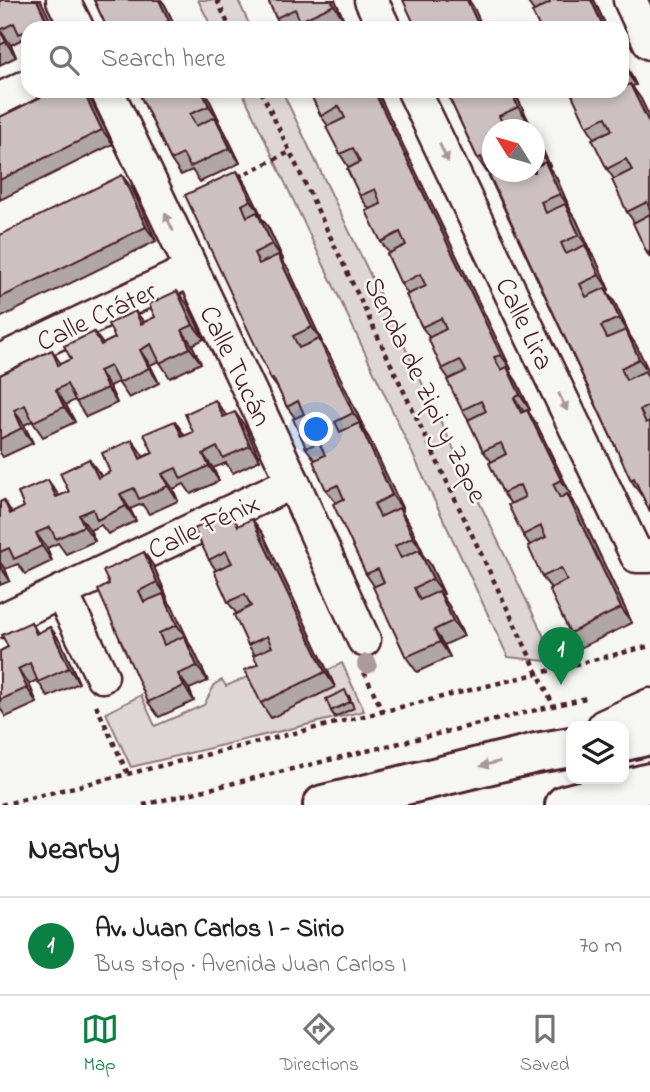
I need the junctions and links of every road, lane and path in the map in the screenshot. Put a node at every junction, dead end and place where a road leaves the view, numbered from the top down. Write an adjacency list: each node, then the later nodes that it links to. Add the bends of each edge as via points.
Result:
1 (63, 0): 5 (street)
2 (217, 0): 6 (path)
3 (370, 0): 7 (street)
4 (629, 0): 8 (street)
5 (74, 21)
6 (227, 21)
7 (380, 21)
8 (650, 43)
9 (21, 89): 13 (street)
10 (110, 98): 16 (street, Calle Tucán, one-way to 10)
11 (264, 98): 14 (path, Senda de Zipi y Zape)
12 (417, 98): 19 (street, Calle Lira, one-way to 19)
13 (0, 99)
14 (290, 152): 15 (path); 24 (path, Senda de Zipi y Zape)
15 (227, 182)
16 (191, 270): 17 (street, Calle Cráter); 18 (street, Calle Tucán)
17 (0, 361)
18 (293, 482): 20 (street, Calle Fénix); 22 (street, Calle Tucán)
19 (644, 556)
20 (61, 592): 21 (street, Calle Fénix); 25 (street)
21 (0, 621)
22 (364, 640): 29 (path, via 357,657)
23 (650, 646): 24 (path)
24 (540, 673): 27 (path, Senda de Zipi y Zape); 29 (path)
25 (102, 676): 34 (path, via 86,684)
26 (594, 696): 27 (path)
27 (554, 705): 39 (path)
28 (650, 705): 30 (street)
29 (383, 712): 34 (path)
30 (615, 721)
31 (650, 734): 32 (main road)
32 (629, 740)
33 (566, 746): 40 (main road, one-way to 40)
34 (128, 774): 38 (path)
35 (650, 783): 37 (main road)
36 (650, 791): 37 (street)
37 (576, 802)
38 (2, 805)
39 (142, 805)
40 (323, 805)

